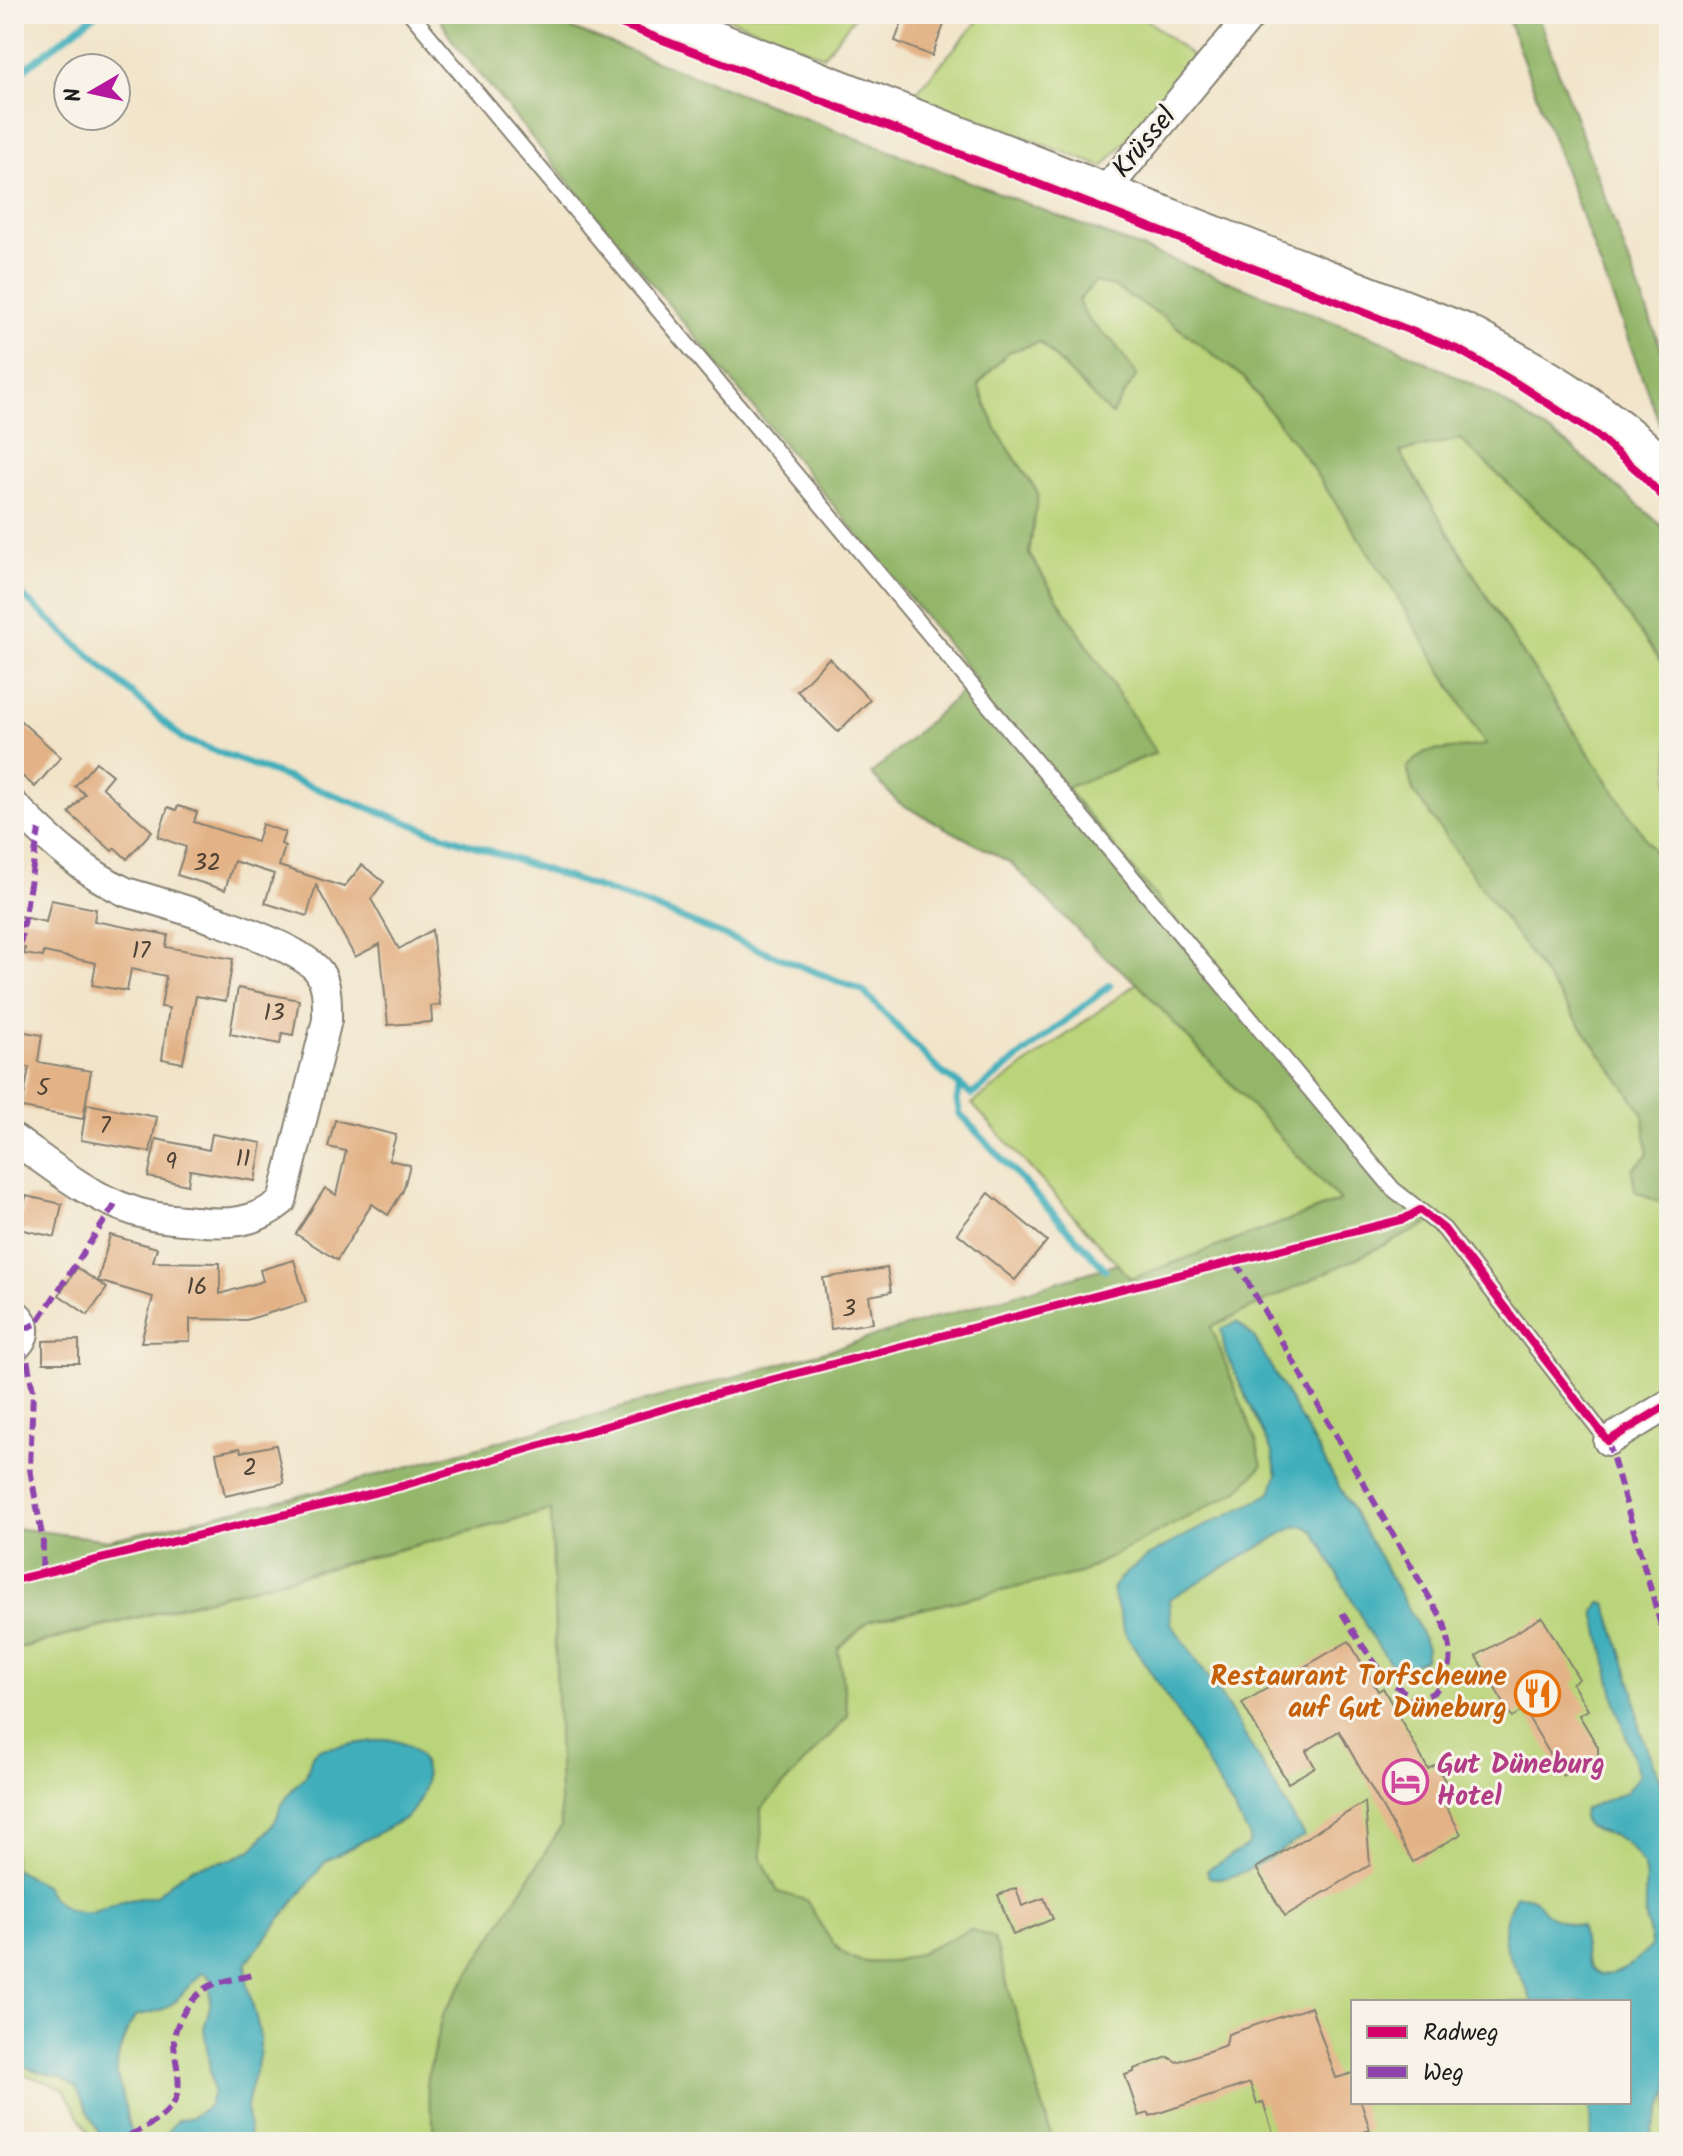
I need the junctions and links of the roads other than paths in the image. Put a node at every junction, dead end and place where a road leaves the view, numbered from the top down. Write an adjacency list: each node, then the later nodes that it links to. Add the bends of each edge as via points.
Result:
1 (411, 14): 11 (lane, via 1393,1189 1444,1229)
2 (649, 14): 4 (street, Krüssel)
3 (1252, 14): 4 (street, Krüssel)
4 (1105, 191): 5 (street, via 1462,331 1601,412)
5 (1669, 473)
6 (14, 805): 7 (street, via 104,882 300,955 319,972 327,1020 282,1201 266,1215 207,1223 115,1205)
7 (14, 1139)
8 (14, 1313): 9 (street, via 25,1333)
9 (14, 1348)
10 (1669, 1404): 11 (street)
11 (1608, 1441)

